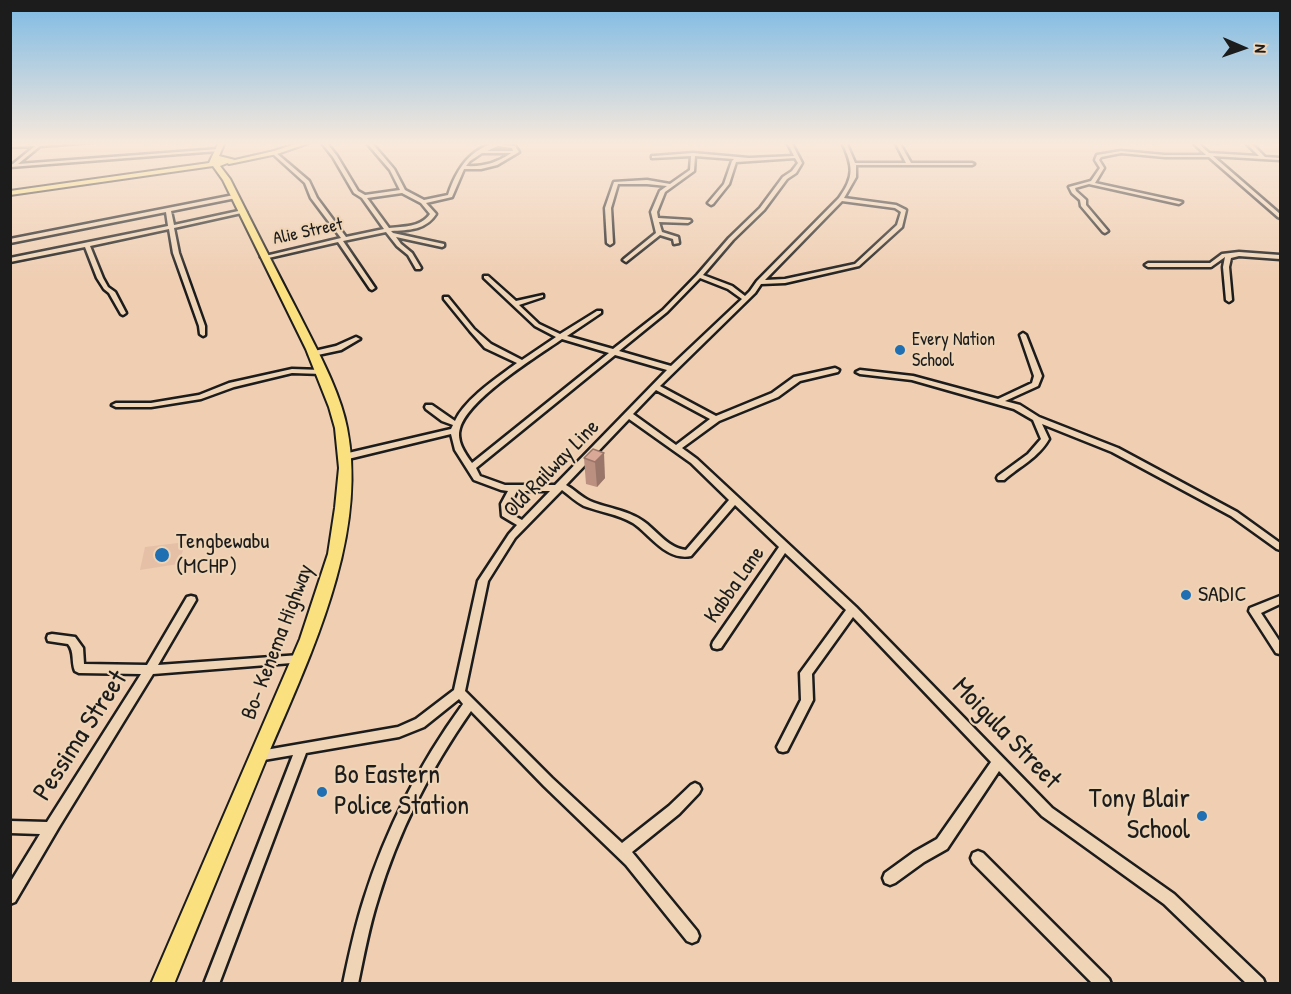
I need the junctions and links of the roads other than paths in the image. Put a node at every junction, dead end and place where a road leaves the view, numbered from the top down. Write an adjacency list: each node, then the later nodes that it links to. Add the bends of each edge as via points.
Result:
1 (41, 188): 15 (highway)
2 (230, 188): 16 (highway, Bo- Kenema Highway)
3 (310, 188): 33 (street)
4 (354, 188): 17 (street)
5 (453, 188): 19 (street, via 450,196)
6 (614, 188): 35 (street, via 608,208)
7 (666, 188): 27 (street, via 654,212)
8 (723, 188): 22 (street)
9 (777, 188): 46 (street)
10 (849, 188): 18 (street, Old Railway Line)
11 (1073, 188): 30 (street)
12 (1115, 188): 20 (street)
13 (1249, 188): 21 (street)
14 (403, 191): 17 (street); 19 (street)
15 (10, 193)
16 (234, 197): 24 (street); 25 (highway, Bo- Kenema Highway)
17 (364, 197): 31 (street)
18 (841, 199): 48 (street, Old Railway Line); 48 (street, via 896,207 904,211 900,226 857,266 785,281)
19 (423, 202): 31 (street, Alie Street, via 433,214 429,221)
20 (1179, 202)
21 (1265, 202): 23 (street); 26 (street)
22 (711, 203)
23 (1281, 206)
24 (168, 210): 29 (street); 34 (street)
25 (243, 212): 29 (street); 40 (highway, Bo- Kenema Highway)
26 (1281, 216)
27 (657, 220): 28 (street); 32 (street)
28 (688, 221)
29 (172, 227): 37 (street); 57 (street, via 176,253)
30 (1105, 231)
31 (389, 232): 33 (street, Alie Street); 38 (street); 45 (street)
32 (659, 233): 36 (street, via 674,237); 43 (street)
33 (342, 240): 40 (street, Alie Street); 49 (street)
34 (10, 242)
35 (610, 243)
36 (676, 243)
37 (87, 245): 42 (street); 56 (street, via 100,278)
38 (442, 245)
39 (1239, 254): 41 (street); 44 (street, via 1224,255 1211,265); 53 (street, via 1228,257)
40 (264, 257): 62 (highway, Bo- Kenema Highway)
41 (1281, 257)
42 (10, 260)
43 (626, 260)
44 (1148, 265)
45 (418, 268)
46 (699, 276): 52 (street, via 726,285); 61 (street)
47 (486, 277): 54 (street)
48 (759, 282): 52 (street, Old Railway Line)
49 (372, 288)
50 (541, 296): 54 (street)
51 (446, 298): 63 (street, via 488,346)
52 (745, 299): 64 (street, Old Railway Line)
53 (1229, 300)
54 (514, 304): 59 (street, via 537,325)
55 (599, 312): 59 (street)
56 (123, 313)
57 (203, 334)
58 (1023, 334): 69 (street, via 1038,376 1035,384)
59 (559, 336): 61 (street); 63 (street)
60 (356, 339): 62 (street)
61 (615, 351): 64 (street); 78 (street)
62 (313, 354): 66 (highway, Bo- Kenema Highway)
63 (523, 363): 75 (street, via 477,399)
64 (672, 369): 68 (street, Old Railway Line)
65 (835, 370): 73 (street, via 798,379 775,395)
66 (321, 372): 70 (street, via 292,371 201,397 151,405); 77 (highway, Bo- Kenema Highway, via 341,428)
67 (860, 372): 69 (street, via 913,378)
68 (656, 387): 72 (street, Old Railway Line); 73 (street)
69 (999, 402): 74 (street)
70 (116, 405)
71 (429, 407): 75 (street)
72 (629, 416): 76 (street, Moigula Street); 80 (street, Old Railway Line)
73 (716, 419): 76 (street)
74 (1036, 419): 79 (street, via 1045,439 1042,446); 85 (street, via 1115,450 1234,514)
75 (456, 428): 77 (street); 78 (street, via 458,452)
76 (677, 448): 82 (street, Moigula Street)
77 (344, 457): 92 (highway, Bo- Kenema Highway, via 335,554)
78 (472, 467): 81 (street, via 477,478)
79 (1001, 478)
80 (558, 487): 81 (street); 82 (street, via 580,500 633,518 678,554 688,554); 83 (street, Old Railway Line)
81 (513, 489): 83 (street, via 506,504 507,516)
82 (735, 499): 84 (street, Moigula Street)
83 (522, 524): 94 (street, Old Railway Line, via 483,581)
84 (784, 547): 88 (street, Moigula Street); 90 (street, Kabba Lane)
85 (1281, 547)
86 (191, 600): 93 (street, Pessima Street)
87 (1281, 600): 91 (street, via 1254,611)
88 (852, 610): 96 (street, via 806,673 807,700); 99 (street, Moigula Street)
89 (52, 638): 93 (street, via 71,640 78,648 79,668)
90 (717, 645)
91 (1281, 650)
92 (300, 659): 93 (street); 98 (highway, Bo- Kenema Highway)
93 (152, 670): 102 (street, Pessima Street)
94 (459, 692): 95 (street); 97 (street, via 420,723 399,732)
95 (470, 703): 103 (street); 110 (street, via 453,726 393,837 374,888)
96 (783, 747)
97 (301, 750): 98 (street); 109 (street)
98 (258, 756): 108 (highway, Bo- Kenema Highway)
99 (998, 762): 105 (street, via 942,844); 112 (street, Moigula Street, via 1047,812 1170,899)
100 (695, 789): 103 (street)
101 (10, 827): 102 (street)
102 (51, 828): 106 (street, Pessima Street)
103 (622, 851): 107 (street)
104 (978, 858): 111 (street)
105 (890, 878)
106 (10, 897)
107 (692, 936)
108 (162, 984)
109 (211, 984)
110 (350, 984)
111 (1104, 984)
112 (1258, 984)

